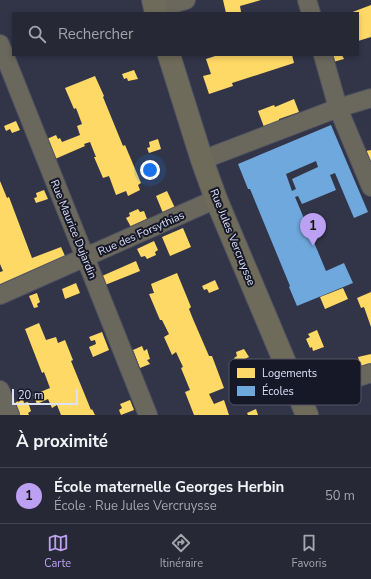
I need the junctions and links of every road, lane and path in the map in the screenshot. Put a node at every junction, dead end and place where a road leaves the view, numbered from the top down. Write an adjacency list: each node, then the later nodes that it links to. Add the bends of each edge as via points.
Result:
1 (186, 0): 3 (street)
2 (307, 0): 4 (street)
3 (155, 7)
4 (311, 12)
5 (0, 44): 13 (street, Rue Maurice Dujardin)
6 (170, 56): 10 (main road, Rue Jules Vercruysse)
7 (323, 56): 9 (street)
8 (371, 98): 9 (street)
9 (338, 108): 10 (street); 11 (street)
10 (202, 160): 12 (main road, Rue Jules Vercruysse)
11 (371, 187)
12 (216, 200): 13 (street, Rue des Forsythias); 15 (main road, Rue Jules Vercruysse)
13 (85, 257): 14 (street, Rue des Forsythias); 20 (street, Rue Maurice Dujardin)
14 (0, 295)
15 (283, 359)
16 (371, 373): 17 (street)
17 (361, 378)
18 (0, 390): 19 (street)
19 (10, 415)
20 (148, 415)

